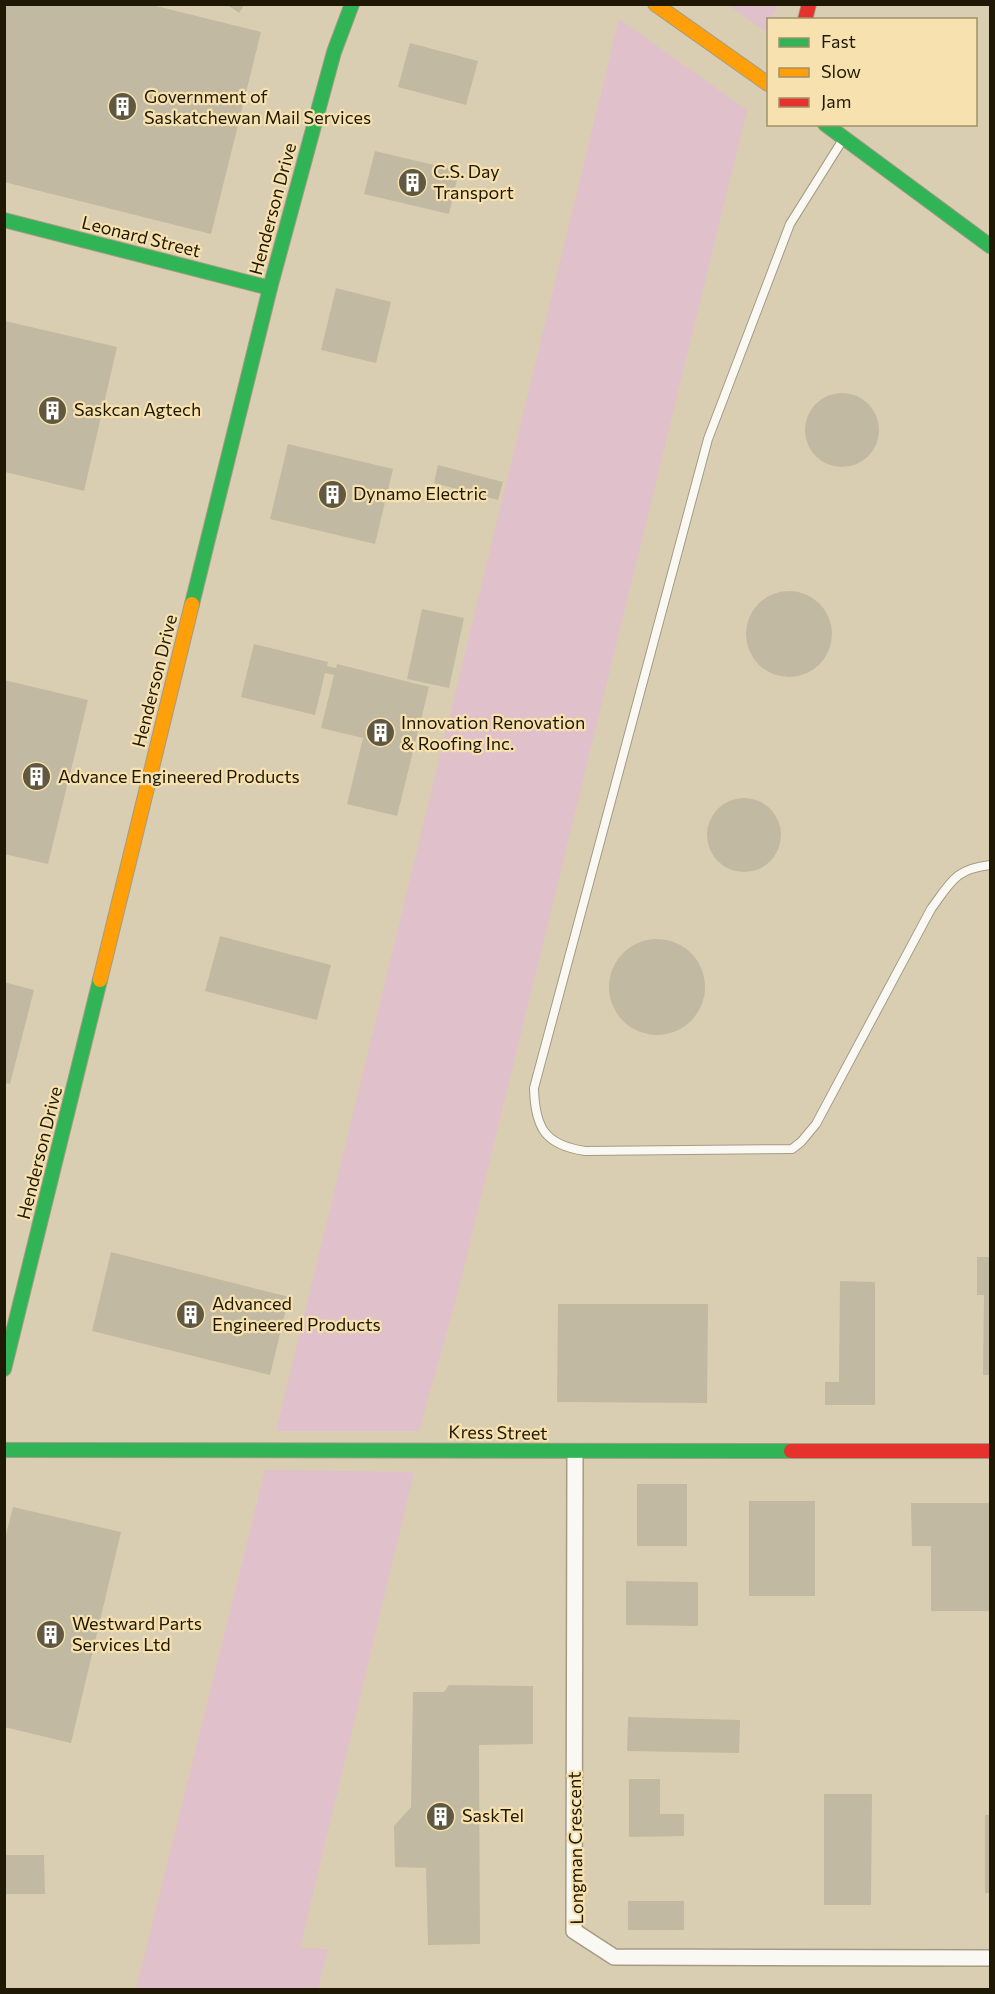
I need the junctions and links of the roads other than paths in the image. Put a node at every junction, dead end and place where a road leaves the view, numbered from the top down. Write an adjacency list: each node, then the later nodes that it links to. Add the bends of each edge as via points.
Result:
1 (352, 4): 8 (street, Henderson Drive, via 334,52)
2 (655, 4): 3 (street)
3 (767, 83)
4 (828, 126): 5 (street)
5 (844, 139): 7 (street); 9 (lane, via 790,224 708,439 534,1088 535,1111 541,1126 552,1141 563,1147 585,1150 792,1149 816,1124 932,909 954,877 969,867)
6 (4, 220): 8 (street, Leonard Street)
7 (990, 246)
8 (270, 288): 10 (street, Henderson Drive)
9 (990, 865)
10 (4, 1369)
11 (4, 1450): 13 (street, Kress Street)
12 (990, 1451): 13 (street, Kress Street)
13 (575, 1452): 14 (street, Longman Crescent, via 574,1931 614,1957)
14 (990, 1958)

